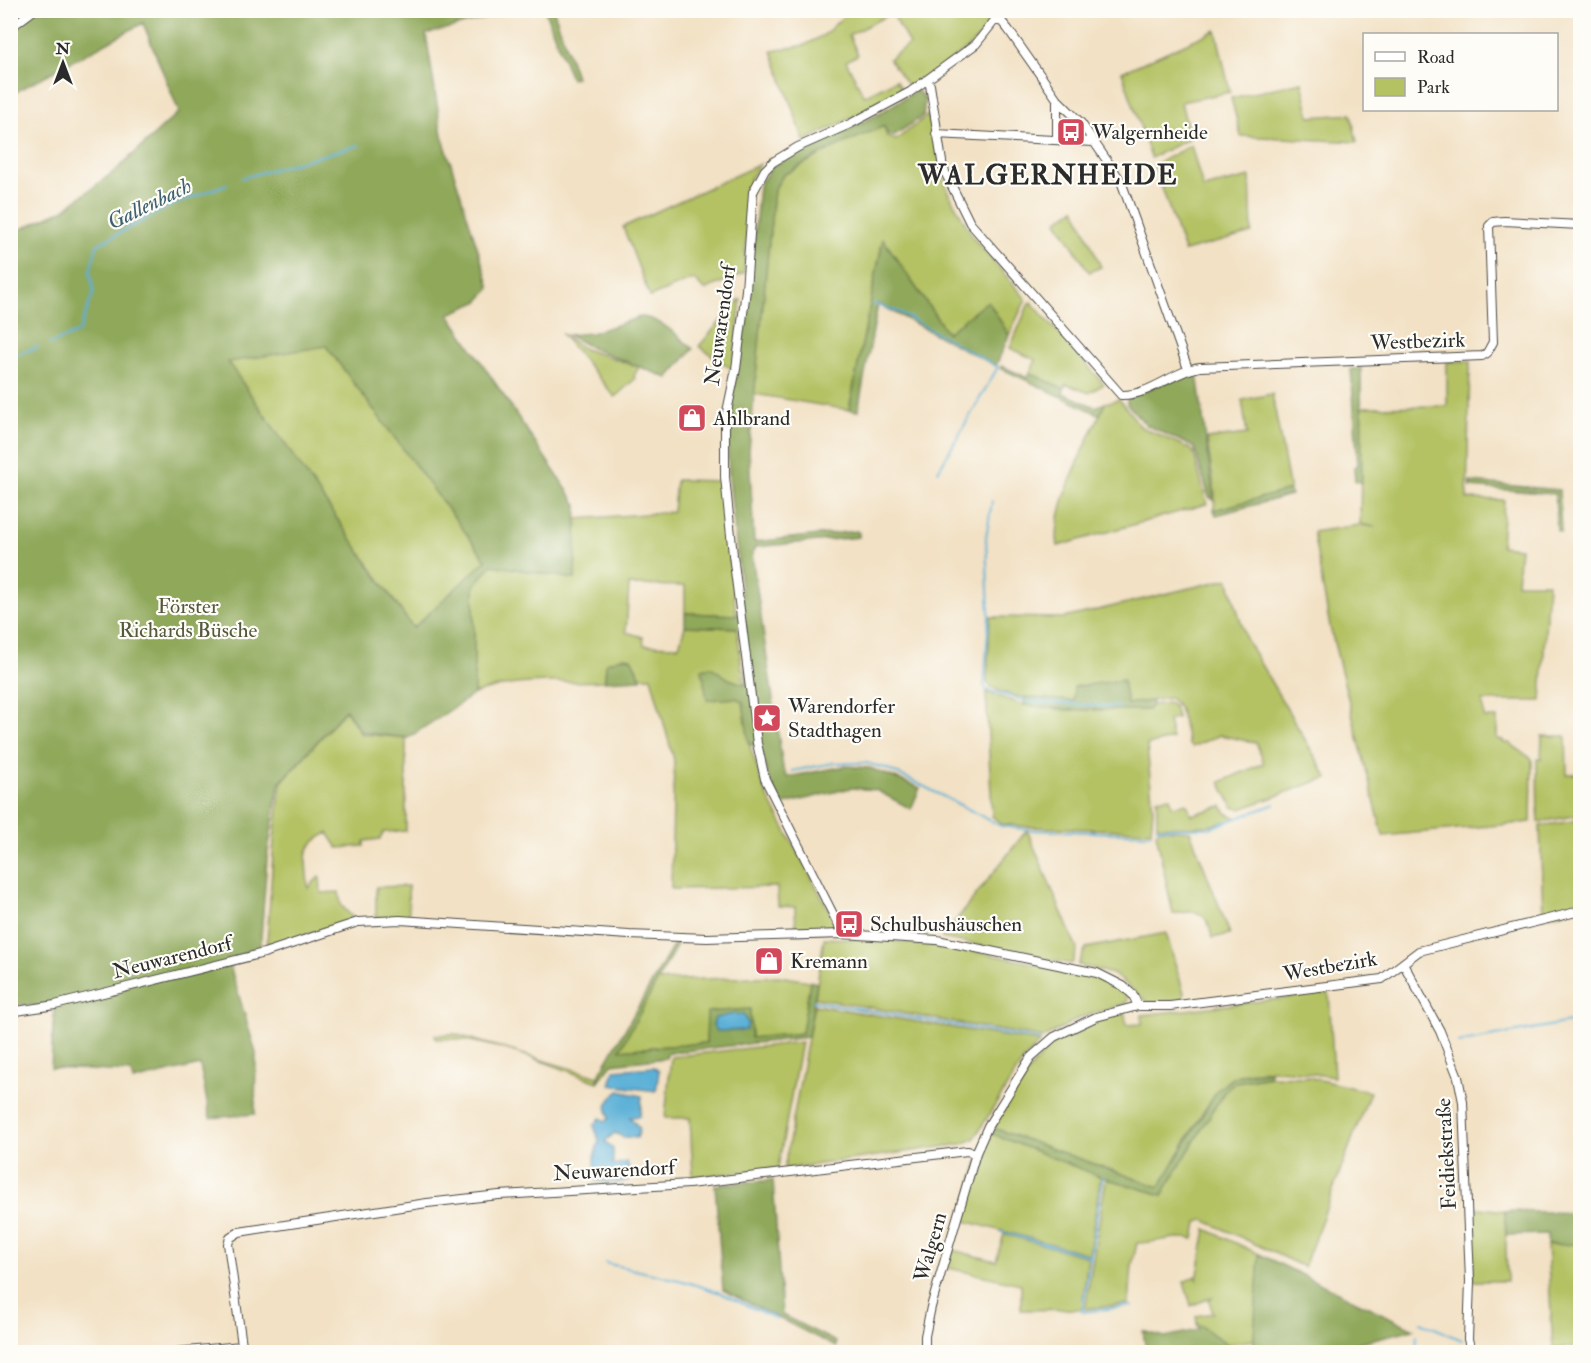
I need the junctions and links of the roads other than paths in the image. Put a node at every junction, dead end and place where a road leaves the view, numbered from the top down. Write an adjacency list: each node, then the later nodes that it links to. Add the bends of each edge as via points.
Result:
1 (34, 10): 4 (street)
2 (996, 10): 3 (street)
3 (995, 20): 5 (street, Neuwarendorf, via 976,44); 6 (street, via 1008,29)
4 (10, 28)
5 (927, 81): 7 (street); 13 (street, Neuwarendorf, via 850,124 798,147 773,162 758,181 753,192 740,341 725,421 731,533 765,779)
6 (1057, 99): 8 (street); 9 (street, via 1072,111)
7 (936, 134): 8 (street); 11 (street, via 947,179 970,223 1121,395 1146,390)
8 (1057, 140): 9 (street)
9 (1094, 142): 11 (street, via 1121,181)
10 (1581, 225): 11 (street, Westbezirk, via 1492,222 1489,226 1493,342 1482,356)
11 (1188, 369)
12 (1581, 911): 14 (street, Westbezirk, via 1419,951)
13 (843, 934): 15 (street, Neuwarendorf, via 937,940 1097,973 1123,986); 16 (street, Neuwarendorf, via 707,938 410,921 358,922 264,953 55,1005)
14 (1403, 963): 15 (street, Westbezirk, via 1382,979 1372,981 1170,1006); 21 (street, Feidiekstraße, via 1440,1031 1460,1085 1466,1136 1468,1339)
15 (1138, 1006): 17 (street, Westbezirk, via 1065,1030 1037,1051 1022,1070)
16 (10, 1012)
17 (976, 1153): 18 (street, Neuwarendorf, via 689,1184 499,1195 239,1232 228,1244); 20 (street, Walgern, via 931,1306)
18 (243, 1349): 19 (street, Neuwarendorf)
19 (175, 1353)
20 (926, 1353)
21 (1477, 1353)

